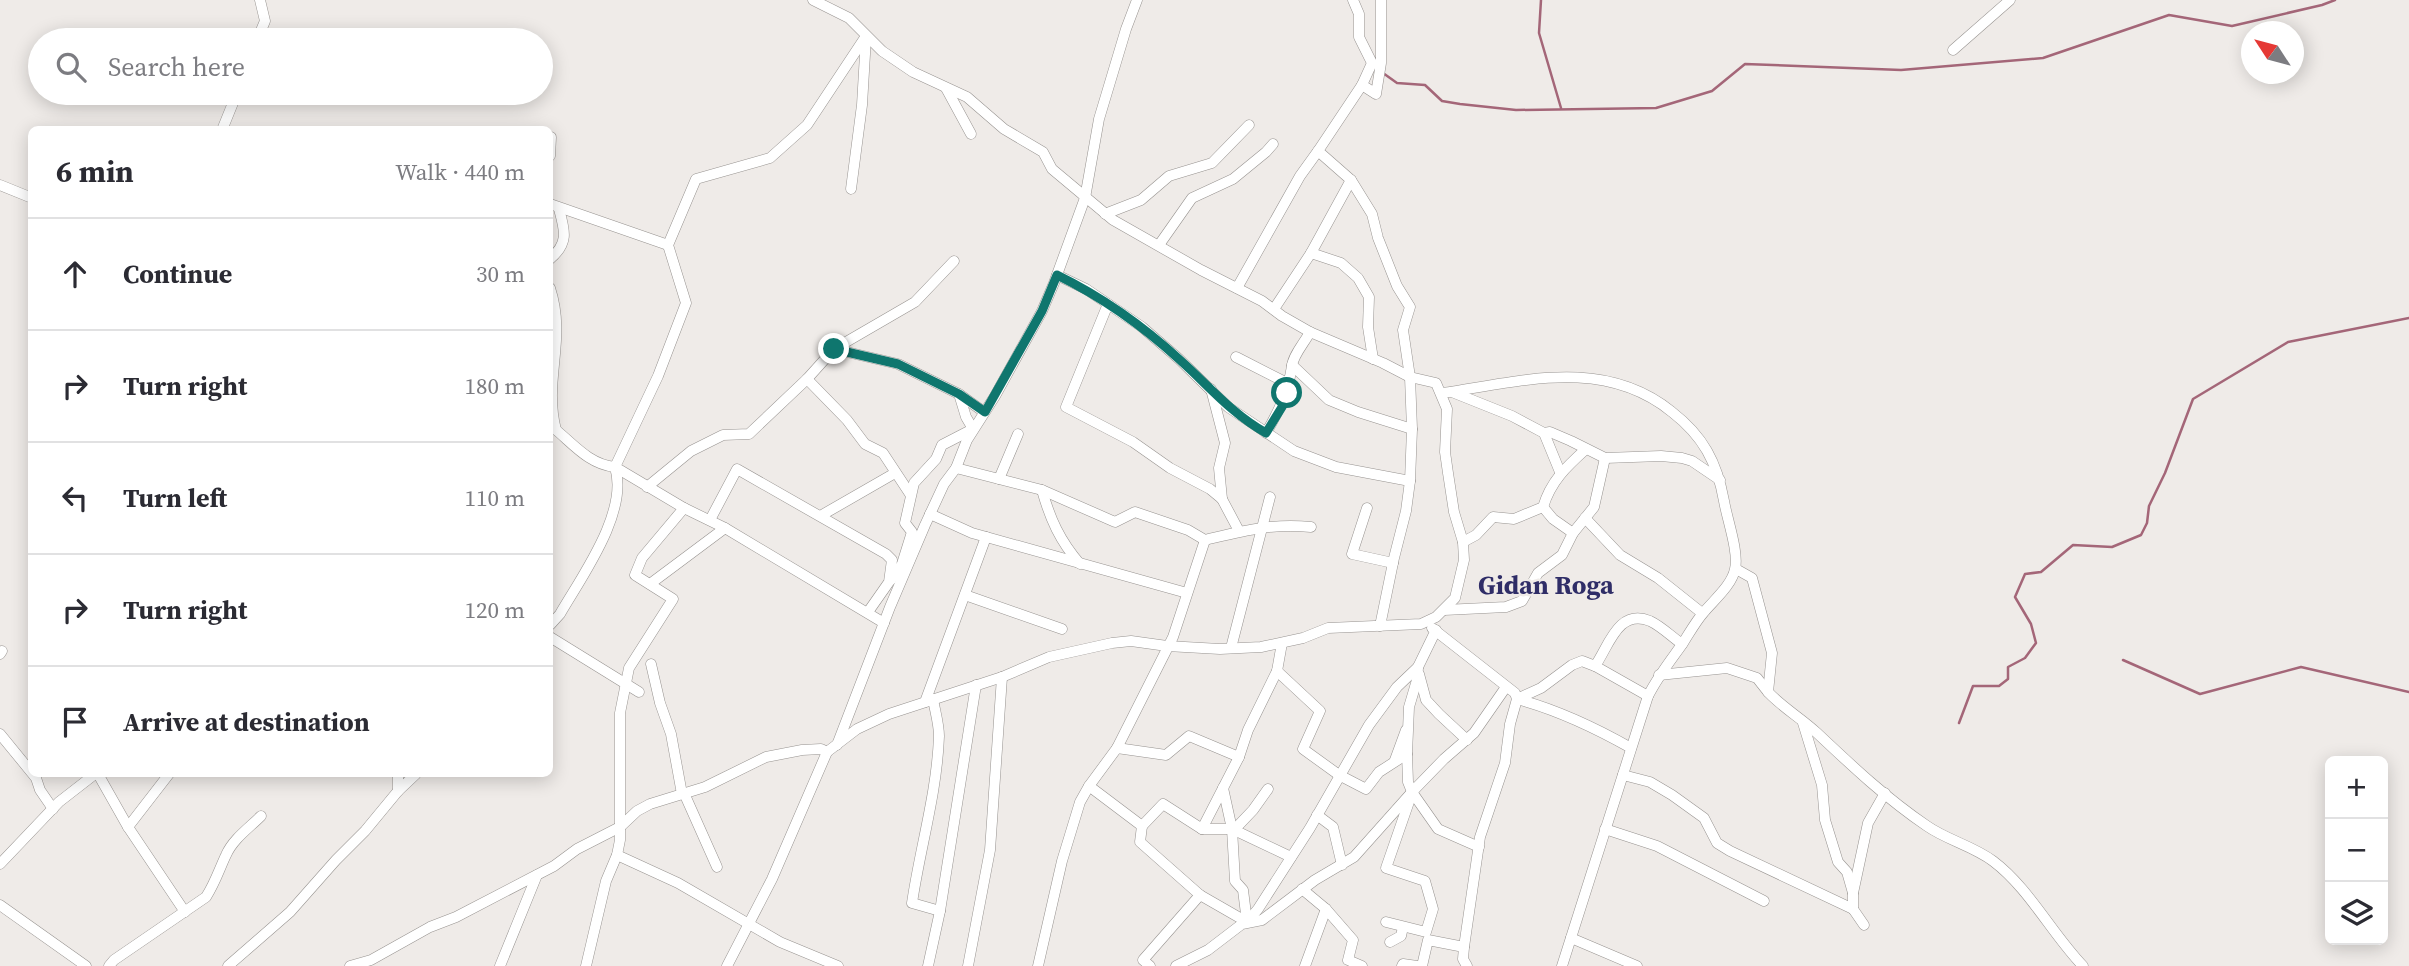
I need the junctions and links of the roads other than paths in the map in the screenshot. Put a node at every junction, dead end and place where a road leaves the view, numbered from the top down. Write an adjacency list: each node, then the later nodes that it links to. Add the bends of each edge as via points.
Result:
1 (260, 0): 7 (street, via 265,20)
2 (813, 0): 8 (street, via 849,18)
3 (1137, 0): 22 (street, via 1099,119)
4 (1353, 0): 10 (street, via 1359,14 1359,37 1372,63)
5 (1381, 0): 10 (street, via 1376,94)
6 (2010, 0): 9 (street)
7 (262, 28)
8 (866, 36): 11 (street, via 912,72); 20 (street); 26 (street, via 807,125 770,158 696,179)
9 (1953, 50)
10 (1362, 86): 17 (street)
11 (946, 88): 15 (street); 22 (street, via 967,97 1004,129 1043,152 1052,169)
12 (232, 105): 14 (street)
13 (1249, 125): 24 (street, via 1212,163 1170,176 1141,200)
14 (224, 126)
15 (971, 134)
16 (1273, 144): 25 (street, via 1233,178 1192,198)
17 (1318, 151): 18 (street); 31 (street)
18 (1351, 180): 27 (street); 41 (street, via 1372,214 1397,286 1410,307 1403,330)
19 (0, 185): 21 (street)
20 (851, 189)
21 (28, 196)
22 (1085, 198): 24 (street); 30 (street)
23 (554, 206): 26 (street); 28 (street, via 565,230 561,250)
24 (1105, 214): 25 (street)
25 (1159, 244): 31 (street)
26 (668, 245): 56 (street, via 686,303)
27 (1311, 253): 34 (street); 38 (street, via 1340,263 1358,278 1369,298)
28 (553, 257)
29 (954, 261): 36 (street, via 915,302)
30 (1057, 275): 33 (street); 47 (street)
31 (1237, 288): 34 (street)
32 (553, 301): 40 (street, via 558,322)
33 (1108, 304): 44 (street, via 1142,327); 67 (street, via 1066,407 1133,442)
34 (1274, 309): 35 (street)
35 (1310, 332): 38 (street); 39 (street)
36 (834, 349): 42 (street); 46 (street, via 898,364)
37 (1236, 357): 43 (street)
38 (1373, 359): 41 (street)
39 (1292, 365): 43 (street); 50 (street, via 1329,400)
40 (553, 375)
41 (1410, 377): 45 (street, via 1436,383); 50 (street)
42 (807, 379): 59 (street, via 865,444 883,453); 63 (street, via 749,435 723,435 691,451)
43 (1289, 384): 51 (street)
44 (1211, 389): 51 (street); 67 (street, via 1225,443 1219,468)
45 (1447, 392): 52 (street); 61 (street, via 1568,376 1621,384 1654,397 1682,419 1706,447); 82 (street, via 1450,493)
46 (959, 394): 47 (street); 49 (street)
47 (985, 412): 49 (street)
48 (553, 428): 56 (street, via 573,447 602,465)
49 (973, 429): 57 (street); 65 (street, via 942,444)
50 (1412, 429): 62 (street)
51 (1266, 433): 62 (street, via 1293,451 1336,467)
52 (1544, 433): 54 (street); 58 (street)
53 (1018, 434): 60 (street)
54 (1586, 449): 55 (street); 58 (street)
55 (1605, 458): 61 (street, via 1682,458); 73 (street, via 1595,504)
56 (615, 467): 63 (street); 93 (street, via 618,495 606,533)
57 (956, 468): 60 (street); 71 (street)
58 (1560, 472): 68 (street)
59 (895, 473): 65 (street); 72 (street)
60 (999, 479): 64 (street)
61 (1720, 480): 85 (street)
62 (1410, 481): 83 (street)
63 (647, 487): 69 (street)
64 (1042, 490): 81 (street, via 1115,522 1135,512); 84 (street, via 1062,544)
65 (910, 494): 86 (street, via 905,523 912,532 902,564)
66 (1270, 496): 75 (street)
67 (1222, 499): 78 (street)
68 (1543, 507): 79 (street); 82 (street, via 1514,519 1493,517 1476,536)
69 (684, 508): 74 (street); 87 (street, via 642,558 635,575)
70 (1367, 508): 83 (street, via 1352,554)
71 (930, 514): 80 (street); 94 (street)
72 (821, 515): 74 (street, via 737,469); 86 (street, via 886,554 892,560)
73 (1585, 518): 79 (street); 92 (street, via 1620,555)
74 (710, 520): 77 (street)
75 (1262, 527): 76 (street); 78 (street); 103 (street)
76 (1311, 527)
77 (725, 528): 87 (street); 91 (street)
78 (1238, 531): 81 (street)
79 (1573, 533): 90 (street, via 1562,555 1538,573 1518,604)
80 (986, 537): 84 (street); 89 (street)
81 (1205, 540): 88 (street)
82 (1463, 542): 90 (street, via 1459,585)
83 (1393, 563): 96 (street)
84 (1080, 564): 88 (street)
85 (1736, 569): 92 (street); 113 (street, via 1752,578 1760,603 1772,653)
86 (889, 582): 91 (street)
87 (650, 584): 149 (street, via 673,599 629,668 620,713)
88 (1187, 593): 102 (street)
89 (965, 595): 97 (street); 116 (street)
90 (1444, 610): 95 (street)
91 (868, 612): 94 (street)
92 (1702, 613): 101 (street)
93 (553, 622)
94 (884, 622): 121 (street)
95 (1421, 624): 96 (street); 98 (street)
96 (1380, 626): 100 (street, via 1328,628)
97 (1062, 629)
98 (1436, 630): 106 (street); 111 (street)
99 (553, 639): 112 (street)
100 (1282, 643): 103 (street); 107 (street)
101 (1682, 644): 105 (street, via 1649,621 1631,619 1619,625); 108 (street)
102 (1167, 646): 103 (street); 109 (street, via 1112,643 1049,657); 122 (street)
103 (1231, 648)
104 (651, 664): 142 (street)
105 (1595, 666): 114 (street); 115 (street, via 1582,661 1572,665)
106 (1418, 667): 118 (street); 120 (street, via 1426,700); 129 (street, via 1369,725)
107 (1278, 671): 126 (street); 129 (street, via 1320,711 1303,749)
108 (1659, 675): 113 (street, via 1727,668 1757,678); 114 (street)
109 (1002, 677): 110 (street); 187 (street, via 990,850)
110 (976, 685): 116 (street); 167 (street)
111 (1506, 687): 115 (street); 120 (street)
112 (639, 692)
113 (1768, 692): 117 (street)
114 (1648, 696): 123 (street)
115 (1517, 699): 123 (street, via 1595,727); 153 (street, via 1505,763)
116 (929, 700): 121 (street, via 857,729); 167 (street, via 939,734 928,827 912,903)
117 (1801, 719): 143 (street); 161 (street, via 1822,785 1825,820)
118 (1407, 726): 125 (street); 127 (street)
119 (0, 734): 128 (street)
120 (1467, 740): 141 (street)
121 (837, 746): 124 (street)
122 (1117, 748): 126 (street, via 1166,755 1189,736); 137 (street)
123 (1631, 748): 130 (street)
124 (827, 752): 142 (street, via 766,757); 171 (street)
125 (1407, 754): 127 (street); 141 (street)
126 (1238, 757): 138 (street)
127 (1395, 760): 129 (street, via 1366,789)
128 (28, 768)
129 (1339, 775): 145 (street)
130 (1623, 775): 151 (street); 166 (street, via 1650,782 1672,795 1704,818 1717,843 1730,851)
131 (35, 777): 144 (street)
132 (93, 777): 144 (street)
133 (99, 777): 148 (street)
134 (167, 777): 148 (street)
135 (398, 777): 140 (street)
136 (413, 777): 140 (street)
137 (1088, 786): 147 (street); 188 (street, via 1062,861)
138 (1223, 788): 150 (street); 152 (street)
139 (1268, 789): 152 (street)
140 (398, 791): 180 (street, via 290,912)
141 (1412, 792): 153 (street, via 1438,829); 157 (street); 174 (street, via 1386,868 1425,881 1433,909)
142 (683, 793): 149 (street, via 637,811); 158 (street)
143 (1885, 793): 161 (street, via 1868,823); 198 (street, via 1929,828 1992,860)
144 (53, 809): 156 (street)
145 (1317, 815): 155 (street); 157 (street, via 1333,827)
146 (261, 816): 168 (street, via 227,852 206,897)
147 (1142, 826): 150 (street, via 1163,804); 162 (street, via 1140,842)
148 (128, 827): 168 (street)
149 (620, 827): 154 (street); 159 (street)
150 (1202, 829): 152 (street)
151 (1605, 829): 163 (street, via 1657,846); 175 (street)
152 (1233, 830): 155 (street); 169 (street, via 1235,881 1243,890)
153 (1479, 847): 177 (street)
154 (617, 856): 171 (street, via 678,883); 183 (street, via 606,881)
155 (1291, 857): 169 (street)
156 (0, 864)
157 (1342, 865): 160 (street)
158 (717, 867)
159 (537, 875): 181 (street, via 371,960); 182 (street)
160 (1302, 889): 165 (street); 169 (street, via 1262,920)
161 (1853, 893): 166 (street)
162 (1200, 895): 169 (street); 189 (street, via 1143,960)
163 (1764, 901)
164 (0, 905): 178 (street)
165 (1326, 909): 191 (street); 192 (street, via 1353,940 1348,960)
166 (1853, 909): 172 (street)
167 (940, 911): 186 (street)
168 (185, 912): 179 (street)
169 (1247, 922): 190 (street)
170 (1386, 922): 173 (street)
171 (748, 925): 184 (street); 185 (street)
172 (1864, 925)
173 (1403, 926): 174 (street); 176 (street, via 1401,936)
174 (1427, 936): 177 (street); 194 (street)
175 (1571, 938): 196 (street); 197 (street)
176 (1390, 942)
177 (1464, 947): 195 (street)
178 (86, 966)
179 (109, 966)
180 (228, 966)
181 (349, 966)
182 (500, 966)
183 (586, 966)
184 (727, 966)
185 (838, 966)
186 (928, 966)
187 (968, 966)
188 (1038, 966)
189 (1150, 966)
190 (1176, 966)
191 (1305, 966)
192 (1362, 966)
193 (1402, 966): 194 (street)
194 (1419, 966)
195 (1467, 966)
196 (1562, 966)
197 (1637, 966)
198 (2083, 966)

